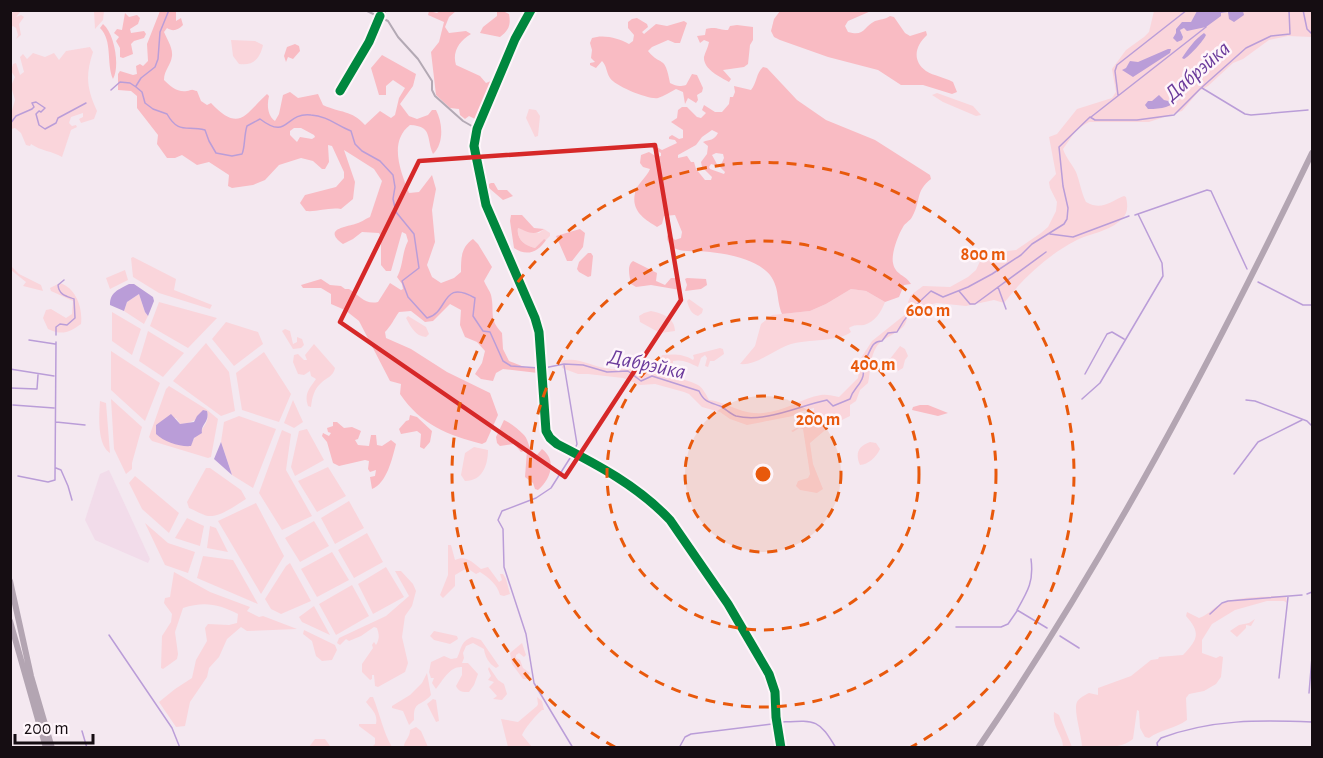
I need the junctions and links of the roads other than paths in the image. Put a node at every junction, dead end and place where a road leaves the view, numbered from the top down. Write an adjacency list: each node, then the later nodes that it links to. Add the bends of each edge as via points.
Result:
1 (366, 10): 4 (street)
2 (386, 10): 4 (street)
3 (531, 10): 6 (street)
4 (381, 17): 5 (street); 6 (street, via 418,59 432,81 435,96)
5 (340, 91)
6 (477, 129): 12 (street, via 474,146 486,205 539,332 544,424 550,438 607,470 670,520 728,604 768,674 775,692)
7 (1312, 153): 13 (highway, via 1232,318 1156,459 1062,619)
8 (10, 580): 11 (highway)
9 (10, 621): 10 (highway)
10 (46, 747)
11 (52, 747)
12 (781, 747)
13 (978, 747)

